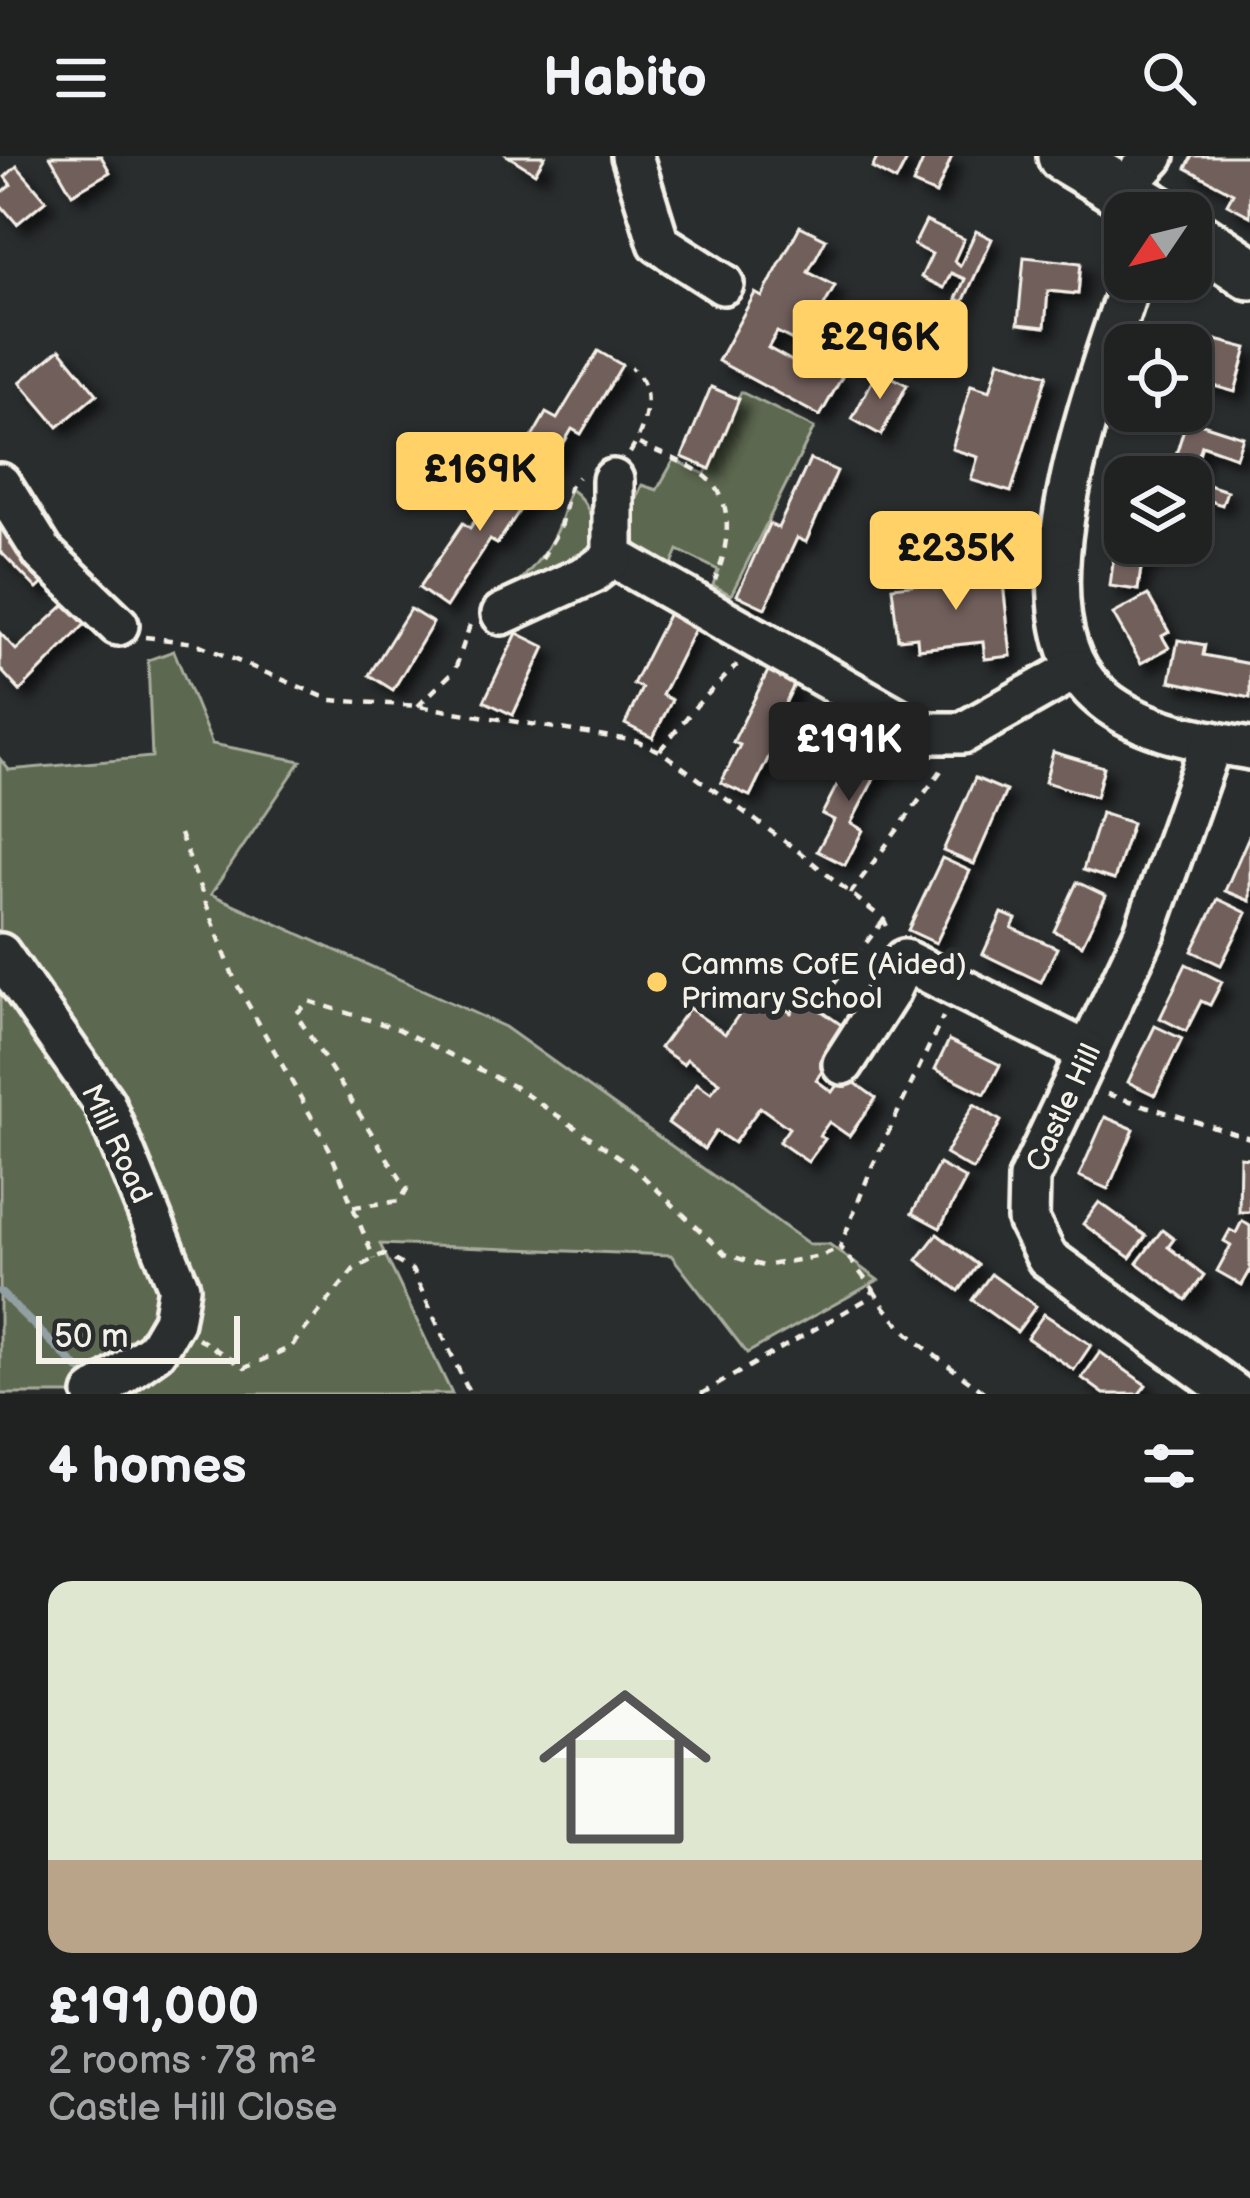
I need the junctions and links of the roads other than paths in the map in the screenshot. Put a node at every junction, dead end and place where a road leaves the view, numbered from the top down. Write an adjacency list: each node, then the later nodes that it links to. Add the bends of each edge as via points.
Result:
1 (632, 156): 6 (street, via 659,243)
2 (1064, 156): 3 (main road)
3 (1136, 192)
4 (1212, 244): 5 (main road)
5 (1250, 273)
6 (723, 284)
7 (1125, 300): 10 (street)
8 (613, 480): 12 (street)
9 (0, 484): 14 (street, via 43,553)
10 (1059, 545): 11 (street); 15 (street, via 1059,600)
11 (941, 551)
12 (613, 556): 13 (street, via 566,605); 15 (street, via 906,725 943,736 963,733)
13 (502, 614)
14 (118, 625)
15 (1076, 669): 16 (street, Castle Hill, via 1135,719)
16 (1231, 746): 19 (street, Castle Hill)
17 (0, 954): 21 (street, Mill Road, via 104,1103 178,1286 164,1336)
18 (843, 1064): 19 (street, via 904,960 958,985)
19 (1083, 1068): 22 (street, Castle Hill, via 1029,1178 1036,1240 1064,1272)
20 (1250, 1366): 22 (street)
21 (108, 1384)
22 (1234, 1394)

